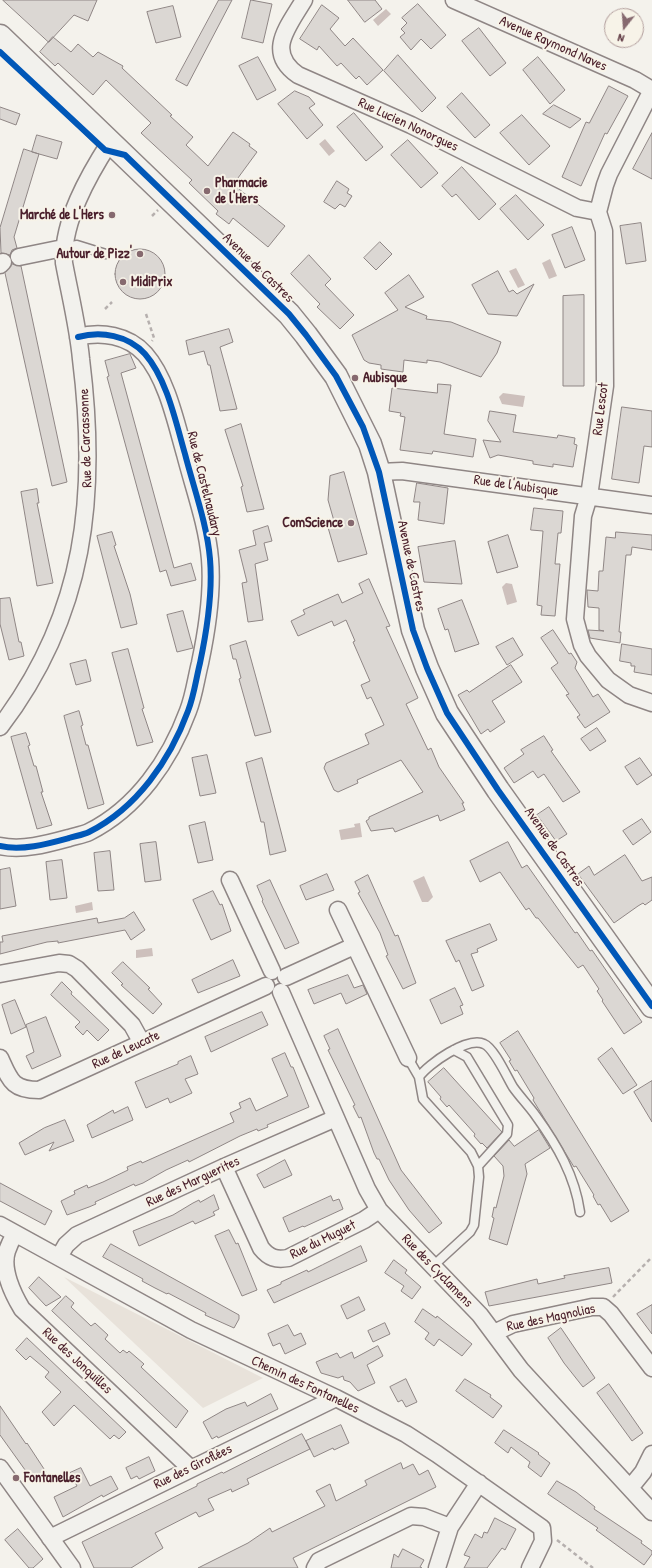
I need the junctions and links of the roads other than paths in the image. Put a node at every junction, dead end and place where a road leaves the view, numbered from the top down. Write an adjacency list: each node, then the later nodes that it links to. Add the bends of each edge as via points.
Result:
1 (304, 0): 6 (street, Rue Lucien Nonorgues, via 284,34 280,48 285,64 294,73 411,125 577,208)
2 (454, 0): 4 (street, Avenue Raymond Naves)
3 (0, 36): 5 (main road, Avenue de Castres)
4 (652, 90): 6 (street, via 609,174)
5 (110, 142): 7 (street, Rue de Carcassonne, via 94,168 71,217); 11 (main road, Avenue de Castres, via 289,314 322,356 345,393 363,427)
6 (598, 212): 12 (street, Rue Lescot, via 604,231 605,380)
7 (63, 248): 8 (lane, via 77,245); 9 (street); 10 (street, Rue de Carcassonne)
8 (106, 254)
9 (19, 257)
10 (78, 337): 15 (street, Rue de Carcassonne, via 88,429 87,500 81,545 73,580 50,645); 16 (street, Rue de Castelnaudary, via 96,334 116,336 132,343 145,354 159,376 173,411 205,530 211,584 206,635 189,709 170,751 149,783 120,811 88,832 42,845)
11 (379, 472): 12 (street, Rue de l'Aubisque, via 402,471); 22 (main road, Avenue de Castres, via 413,630 446,714)
12 (589, 496): 13 (street, Rue de l'Aubisque); 14 (street, Rue Lescot, via 583,516 576,602 577,630 588,656 608,680 629,695)
13 (652, 505)
14 (652, 703)
15 (0, 727)
16 (0, 846)
17 (230, 880): 21 (street, Rue des Cyclamens)
18 (338, 910): 19 (street)
19 (354, 946): 21 (street); 26 (street)
20 (0, 974): 23 (street, via 59,963 69,964 78,969 132,1026)
21 (280, 980): 23 (street, Rue de Leucate, via 265,977 266,986); 28 (street, Rue des Cyclamens)
22 (652, 1006)
23 (142, 1043): 25 (street, Rue de Leucate, via 40,1090 18,1087 9,1080)
24 (454, 1050): 27 (lane, via 446,1053); 29 (lane, via 467,1057 508,1125 507,1134); 32 (lane, via 474,1042 484,1044 491,1050 561,1155 577,1193)
25 (0, 1058)
26 (408, 1058): 27 (lane)
27 (419, 1077): 29 (lane, via 423,1099 471,1152)
28 (336, 1118): 30 (street, Rue des Marguerites); 31 (street, Rue des Cyclamens)
29 (478, 1166): 36 (lane, via 474,1225 470,1232)
30 (224, 1167): 31 (street, Rue du Muguet, via 261,1248 268,1256 279,1260 330,1238); 35 (street, Rue des Marguerites, via 77,1236 66,1245)
31 (379, 1210): 36 (street, Rue des Cyclamens)
32 (580, 1212)
33 (0, 1225): 34 (street, Chemin des Fontanelles)
34 (15, 1234): 35 (street, Chemin des Fontanelles); 42 (street, Rue des Jonquilles, via 6,1252 7,1276 22,1309)
35 (59, 1257): 39 (street, Chemin des Fontanelles, via 192,1330)
36 (433, 1266): 37 (street, Rue des Cyclamens)
37 (494, 1333): 38 (street, Rue des Magnolias, via 513,1324 592,1307 603,1307); 44 (street, Rue des Cyclamens, via 521,1370)
38 (652, 1368)
39 (336, 1398): 42 (street, Rue des Giroflées); 43 (street, Chemin des Fontanelles, via 406,1434)
40 (652, 1454): 44 (street, via 643,1472)
41 (0, 1468): 47 (street)
42 (190, 1468): 47 (street, Rue des Giroflées)
43 (479, 1483): 46 (street); 51 (street, Chemin des Fontanelles, via 542,1528 544,1535 540,1549)
44 (630, 1488): 45 (street, Rue des Cyclamens)
45 (652, 1512)
46 (450, 1527): 49 (street, via 424,1517 411,1516 319,1561); 50 (street)
47 (50, 1538): 48 (street)
48 (72, 1568)
49 (315, 1568)
50 (437, 1568)
51 (530, 1568)

